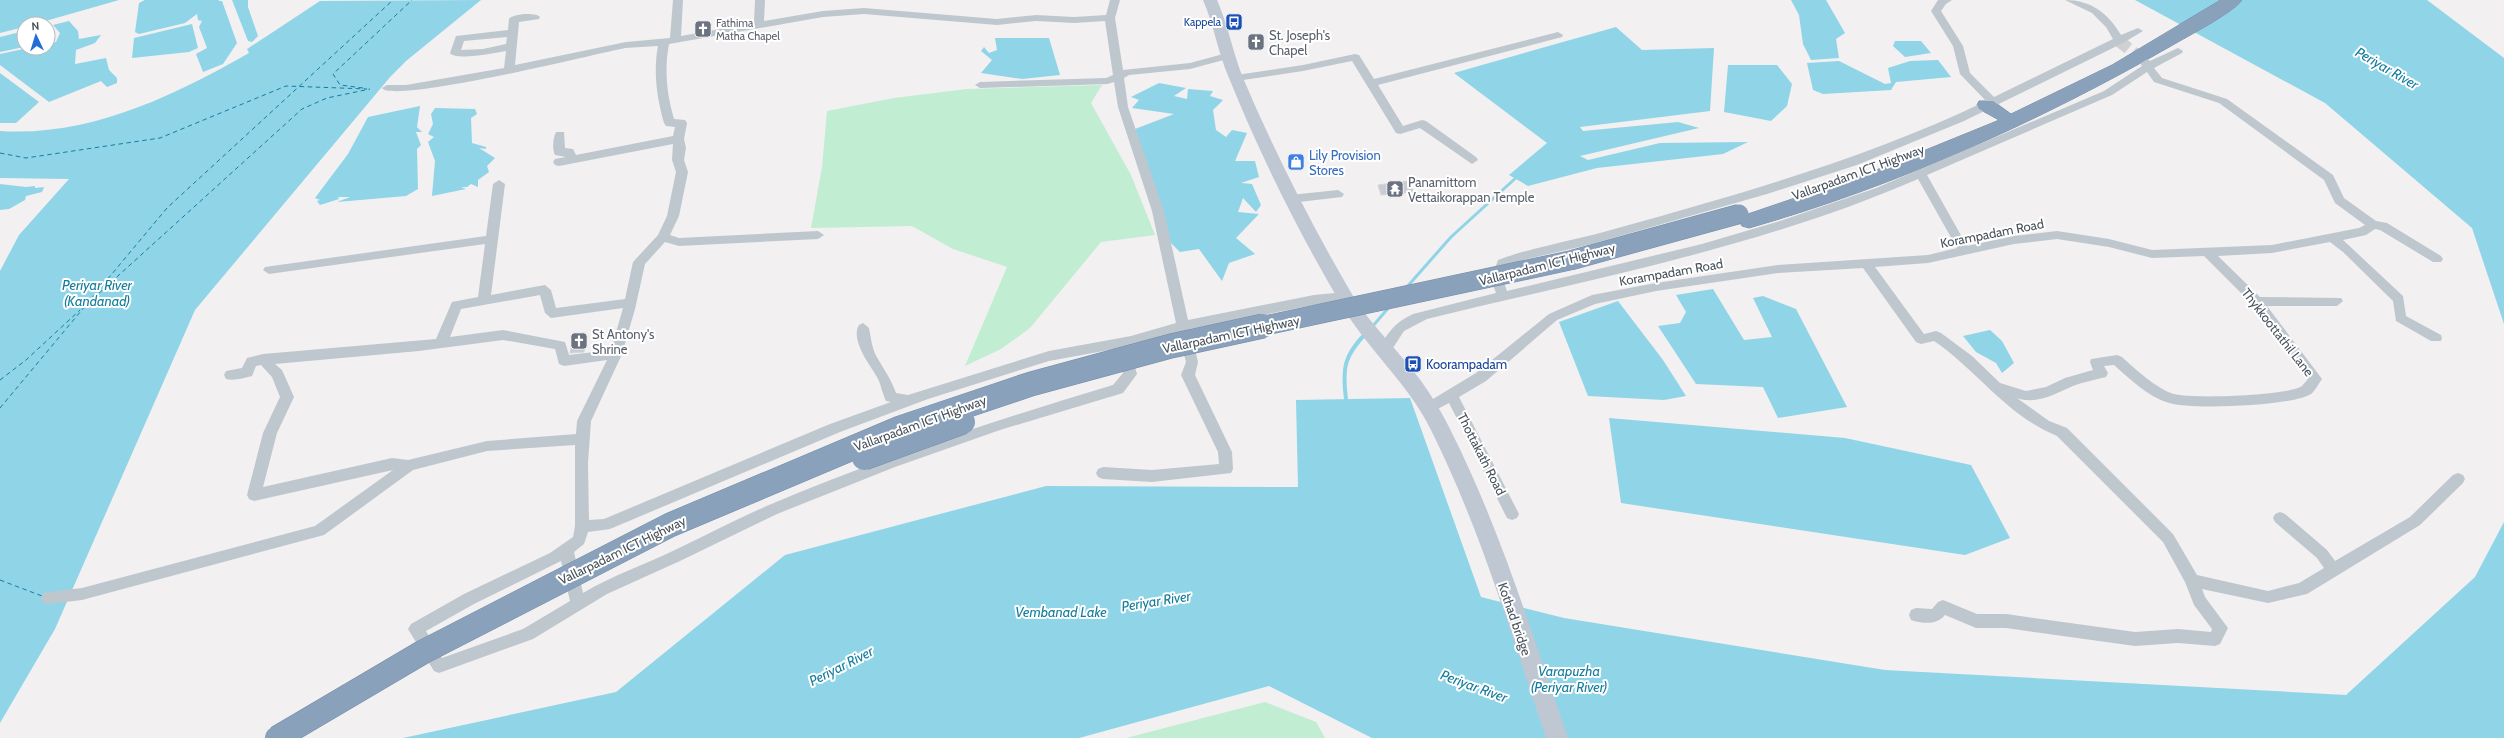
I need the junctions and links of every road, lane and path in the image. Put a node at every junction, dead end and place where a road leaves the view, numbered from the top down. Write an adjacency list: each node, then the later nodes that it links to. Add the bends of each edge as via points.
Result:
1 (678, 0): 17 (street)
2 (760, 0): 11 (street)
3 (1114, 0): 10 (street)
4 (1212, 0): 19 (main road, Kothad bridge, via 1222,28)
5 (1948, 0): 27 (street, via 1942,2 1936,12 1958,46 1965,74)
6 (2070, 0): 16 (street, via 2096,11 2110,25)
7 (2210, 0): 15 (highway, Vallarpadam ICT Highway)
8 (2233, 0): 15 (highway, Vallarpadam ICT Highway)
9 (535, 17): 13 (street, via 514,19)
10 (1110, 18): 11 (street, via 1036,18 981,22 864,11 823,14); 22 (street)
11 (759, 26): 17 (street)
12 (2138, 31): 16 (street)
13 (512, 32): 18 (street); 18 (street, via 460,38 455,53 483,52)
14 (1558, 35): 24 (street)
15 (2173, 39): 20 (street); 27 (highway, Vallarpadam ICT Highway, via 2085,88)
16 (2118, 41): 27 (street)
17 (670, 42): 21 (street, via 626,45); 29 (street, via 661,56 666,109 670,123 681,123)
18 (510, 47): 21 (street)
19 (1227, 56): 22 (street, via 1190,66 1127,72); 23 (main road, Kothad bridge)
20 (2146, 63): 27 (street, via 2108,92); 38 (street, via 2158,80 2223,101 2329,178 2339,200)
21 (509, 71): 26 (street, via 406,88)
22 (1120, 77): 25 (street, via 1108,81); 54 (street, via 1123,107 1158,211)
23 (1236, 78): 24 (street, via 1355,57); 36 (main road, Kothad bridge)
24 (1373, 84): 31 (street, via 1400,130 1422,124)
25 (980, 85)
26 (388, 88)
27 (1997, 118): 33 (street); 37 (highway, Vallarpadam ICT Highway, via 1886,175); 48 (street, via 1874,153 1778,186 1592,240 1502,263 1497,280)
28 (560, 135): 30 (street, via 558,152 569,152)
29 (678, 140): 30 (street); 40 (street, via 678,160 682,172 673,216)
30 (573, 160): 32 (street)
31 (1472, 160)
32 (559, 162)
33 (1921, 174): 43 (street); 48 (street, via 1787,223 1702,248)
34 (500, 184): 42 (street)
35 (1338, 194): 36 (street)
36 (1290, 199): 50 (main road, Kothad bridge)
37 (1744, 218): 80 (highway, Vallarpadam ICT Highway, bridge, via 1572,260 1172,346 1031,384 900,428 670,525 590,564 430,648); 81 (highway, Vallarpadam ICT Highway, bridge, via 1631,255 1520,283 1222,347 1116,373 966,421 850,464 675,538 483,634)
38 (2373, 225): 41 (street, Korampadam Road, via 2362,232); 45 (street, via 2383,226)
39 (818, 235): 40 (street, via 679,242)
40 (663, 237): 53 (street, via 639,262)
41 (2332, 238): 44 (street, Korampadam Road, via 2272,249); 56 (street, via 2347,249 2398,300 2400,318)
42 (493, 239): 47 (street); 49 (street)
43 (1964, 251): 44 (street, Korampadam Road, via 2014,240 2058,235 2109,243 2152,254); 46 (street, Korampadam Road, via 1928,259)
44 (2207, 252): 52 (street, Thykkoottathil Lane)
45 (2438, 259)
46 (1866, 263): 63 (street, via 1921,339 1936,336 1954,346); 64 (street, Korampadam Road, via 1778,269 1656,287 1592,300 1553,317 1481,377)
47 (269, 270)
48 (1503, 297): 59 (street, via 1410,320)
49 (484, 301): 53 (street, via 545,290 551,312); 58 (street, via 456,306)
50 (1347, 301): 54 (street, via 1287,304); 59 (main road, Kothad bridge)
51 (2337, 301): 52 (street)
52 (2257, 302): 63 (street, Thykkoottathil Lane, via 2316,379 2306,390 2283,397 2232,402 2171,399 2139,380 2117,360 2096,362 2101,373 2048,392 2026,396)
53 (630, 303): 60 (street)
54 (1182, 326): 57 (street); 69 (street, via 1192,362 1188,375 1226,452 1226,469 1152,476)
55 (863, 328): 65 (street, via 867,349 872,361 883,375 891,397)
56 (2436, 338)
57 (1123, 342): 65 (street, via 1049,356); 78 (street, via 1130,374 1118,389 998,425 890,463 772,510 602,589)
58 (441, 343): 60 (street, via 503,335 560,345 564,361); 61 (street)
59 (1378, 345): 66 (main road, Kothad bridge, via 1420,393)
60 (616, 354): 67 (street, via 584,421)
61 (263, 359): 62 (street, via 252,361 247,372); 68 (street, via 277,374 287,398 270,433 254,495 392,464)
62 (231, 375)
63 (1998, 387): 76 (street, via 2048,428 2062,432 2168,538)
64 (1451, 396): 66 (street, Korampadam Road); 71 (street, Thottakath Road)
65 (910, 401): 73 (street, via 835,428 606,525)
66 (1428, 409): 82 (main road, Kothad bridge, via 1452,452 1490,546)
67 (582, 439): 68 (street, via 487,446); 73 (street)
68 (408, 466): 77 (street, via 319,530 82,594)
69 (1103, 473)
70 (2458, 478): 75 (street, via 2415,522)
71 (1512, 514)
72 (2280, 518): 75 (street, via 2322,554)
73 (582, 526): 74 (street, via 579,540)
74 (566, 549): 78 (street); 78 (street, via 555,557 469,598 416,629 439,666 528,634)
75 (2333, 570): 76 (street, via 2302,589 2268,597)
76 (2192, 580): 79 (street, via 2199,600 2220,628 2215,639 2178,636 2135,639 2006,621 1976,621 1943,607 1935,616)
77 (48, 598)
78 (578, 604)
79 (1916, 615)
80 (277, 738)
81 (304, 738)
82 (1557, 738)

